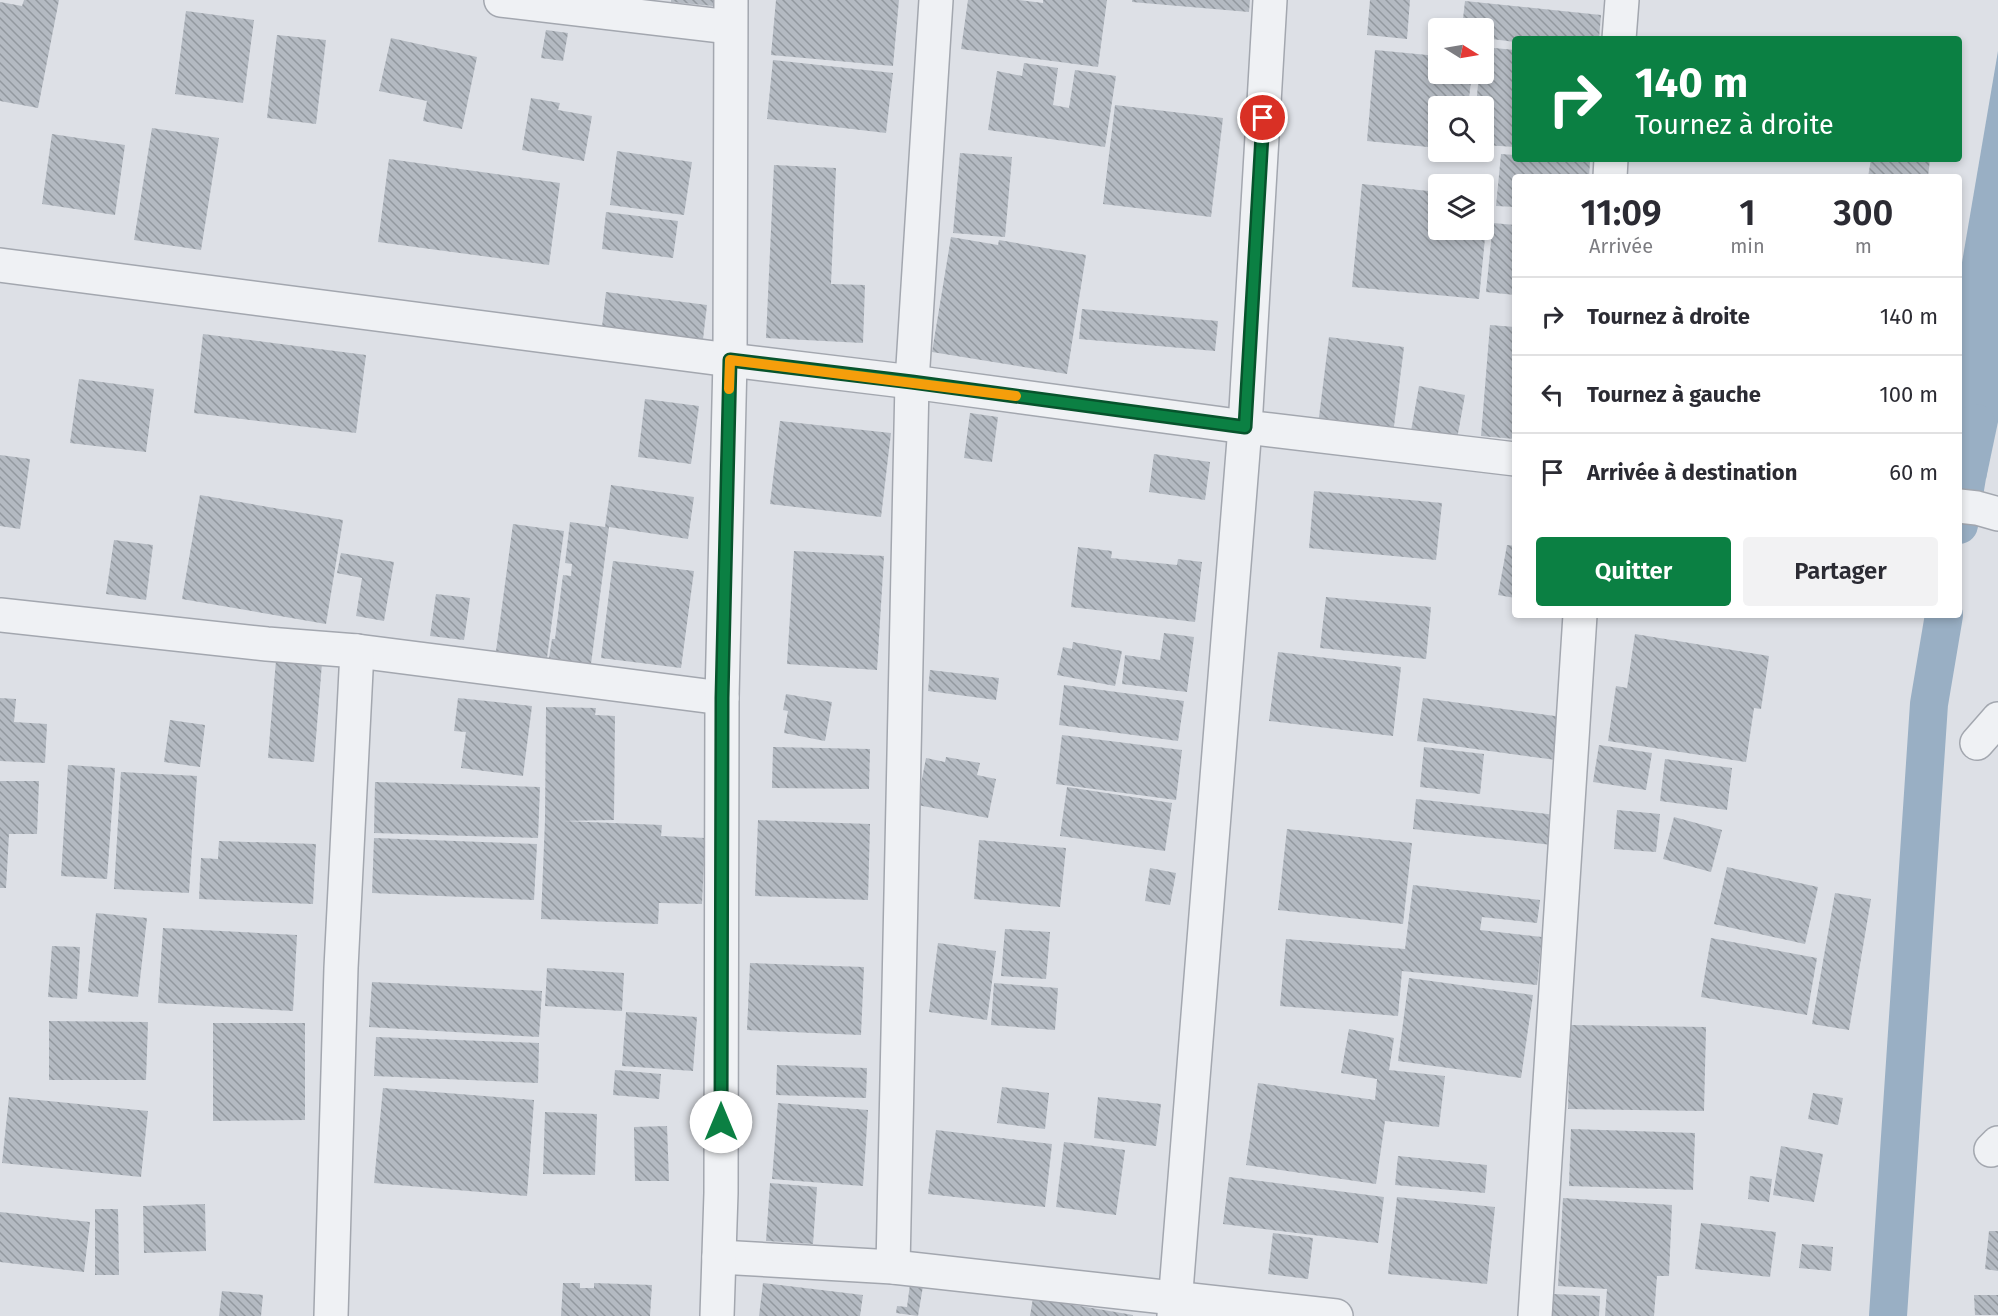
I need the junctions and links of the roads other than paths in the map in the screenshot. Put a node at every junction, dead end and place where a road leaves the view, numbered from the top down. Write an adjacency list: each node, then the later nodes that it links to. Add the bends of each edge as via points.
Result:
1 (501, 0): 5 (street)
2 (936, 0): 9 (street)
3 (1270, 0): 10 (street)
4 (1622, 0): 6 (street)
5 (731, 13): 8 (street)
6 (1619, 36)
7 (0, 265): 8 (street)
8 (730, 360): 9 (street); 15 (street)
9 (912, 382): 10 (street); 17 (street)
10 (1245, 427): 11 (street); 18 (street)
11 (1512, 459)
12 (0, 615): 14 (street)
13 (1580, 618): 22 (street)
14 (357, 651): 15 (street); 19 (street, via 341,968)
15 (722, 698): 16 (street)
16 (718, 1257): 17 (street); 20 (street)
17 (893, 1267): 18 (street)
18 (1175, 1307): 21 (street)
19 (331, 1316)
20 (717, 1316)
21 (1336, 1316)
22 (1535, 1316)

